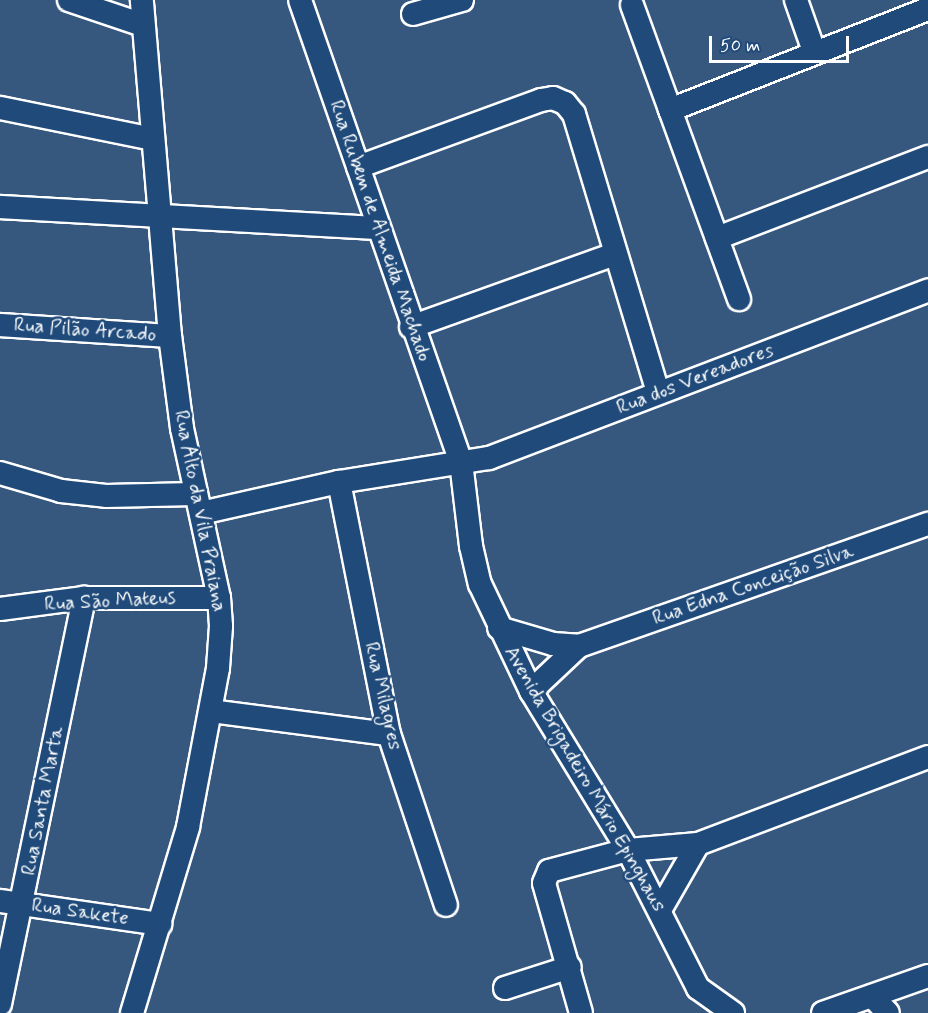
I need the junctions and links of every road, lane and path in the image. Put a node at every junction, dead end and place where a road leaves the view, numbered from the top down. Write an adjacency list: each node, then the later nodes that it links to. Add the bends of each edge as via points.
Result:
1 (69, 0): 9 (street)
2 (142, 0): 9 (street, Rua Alto da Vila Praiana)
3 (300, 0): 15 (street, Rua Rubem de Almeida Machado)
4 (462, 0): 8 (street)
5 (796, 0): 10 (street)
6 (632, 5): 12 (street)
7 (928, 9): 10 (street)
8 (413, 14)
9 (142, 25): 13 (street, Rua Alto da Vila Praiana)
10 (814, 51): 12 (street)
11 (0, 108): 13 (street)
12 (670, 110): 19 (street)
13 (152, 139): 17 (street, Rua Alto da Vila Praiana)
14 (928, 157): 19 (street)
15 (358, 167): 18 (street, Rua Rubem de Almeida Machado); 20 (street, via 553,98 565,103 574,114)
16 (0, 207): 17 (street)
17 (160, 218): 18 (street); 25 (street, Rua Alto da Vila Praiana)
18 (378, 228): 24 (street, Rua Rubem de Almeida Machado)
19 (717, 238): 22 (street)
20 (615, 254): 24 (street); 26 (street)
21 (928, 291): 26 (street, Rua dos Vereadores)
22 (739, 299)
23 (0, 325): 25 (street, Rua Pilão Arcado)
24 (411, 327): 27 (street, Rua Rubem de Almeida Machado)
25 (170, 336): 30 (street, Rua Alto da Vila Praiana)
26 (658, 393): 27 (street, Rua dos Vereadores, via 489,458)
27 (461, 462): 29 (street, Rua dos Vereadores); 35 (street, Avenida Brigadeiro Mário Epinghaus, via 480,585)
28 (0, 473): 30 (street, Rua dos Vereadores, via 61,491)
29 (339, 482): 30 (street, Rua dos Vereadores); 39 (street, Rua Milagres)
30 (198, 504): 33 (street, Rua Alto da Vila Praiana)
31 (928, 524): 36 (street, Rua Edna Conceição Silva)
32 (84, 598): 33 (street, Rua São Mateus); 34 (street, Rua São Mateus); 43 (street, Rua Santa Marta)
33 (219, 598): 38 (street, Rua Alto da Vila Praiana, via 218,668)
34 (0, 609)
35 (500, 628): 36 (street, Rua Edna Conceição Silva, via 554,644); 37 (street, Avenida Brigadeiro Mário Epinghaus)
36 (579, 646): 37 (street, Rua Edna Conceição Silva)
37 (531, 691): 42 (street, Avenida Brigadeiro Mário Epinghaus)
38 (211, 711): 39 (street); 46 (street, Rua Alto da Vila Praiana, via 188,826)
39 (389, 734): 44 (street, Rua Milagres)
40 (928, 757): 41 (street)
41 (698, 844): 42 (street); 45 (street)
42 (628, 850): 45 (street, Avenida Brigadeiro Mário Epinghaus); 47 (street, via 556,867 544,877)
43 (11, 902): 46 (street, Rua Sakete); 51 (street, Rua Santa Marta)
44 (446, 905)
45 (660, 910): 54 (street, Avenida Brigadeiro Mário Epinghaus, via 698,988)
46 (160, 924): 52 (street, Rua Alto da Vila Praiana)
47 (570, 967): 49 (street); 53 (street)
48 (928, 976): 50 (street)
49 (505, 987)
50 (872, 996): 55 (street); 56 (street)
51 (0, 1004)
52 (132, 1013)
53 (580, 1013)
54 (733, 1013)
55 (823, 1013)
56 (888, 1013)

